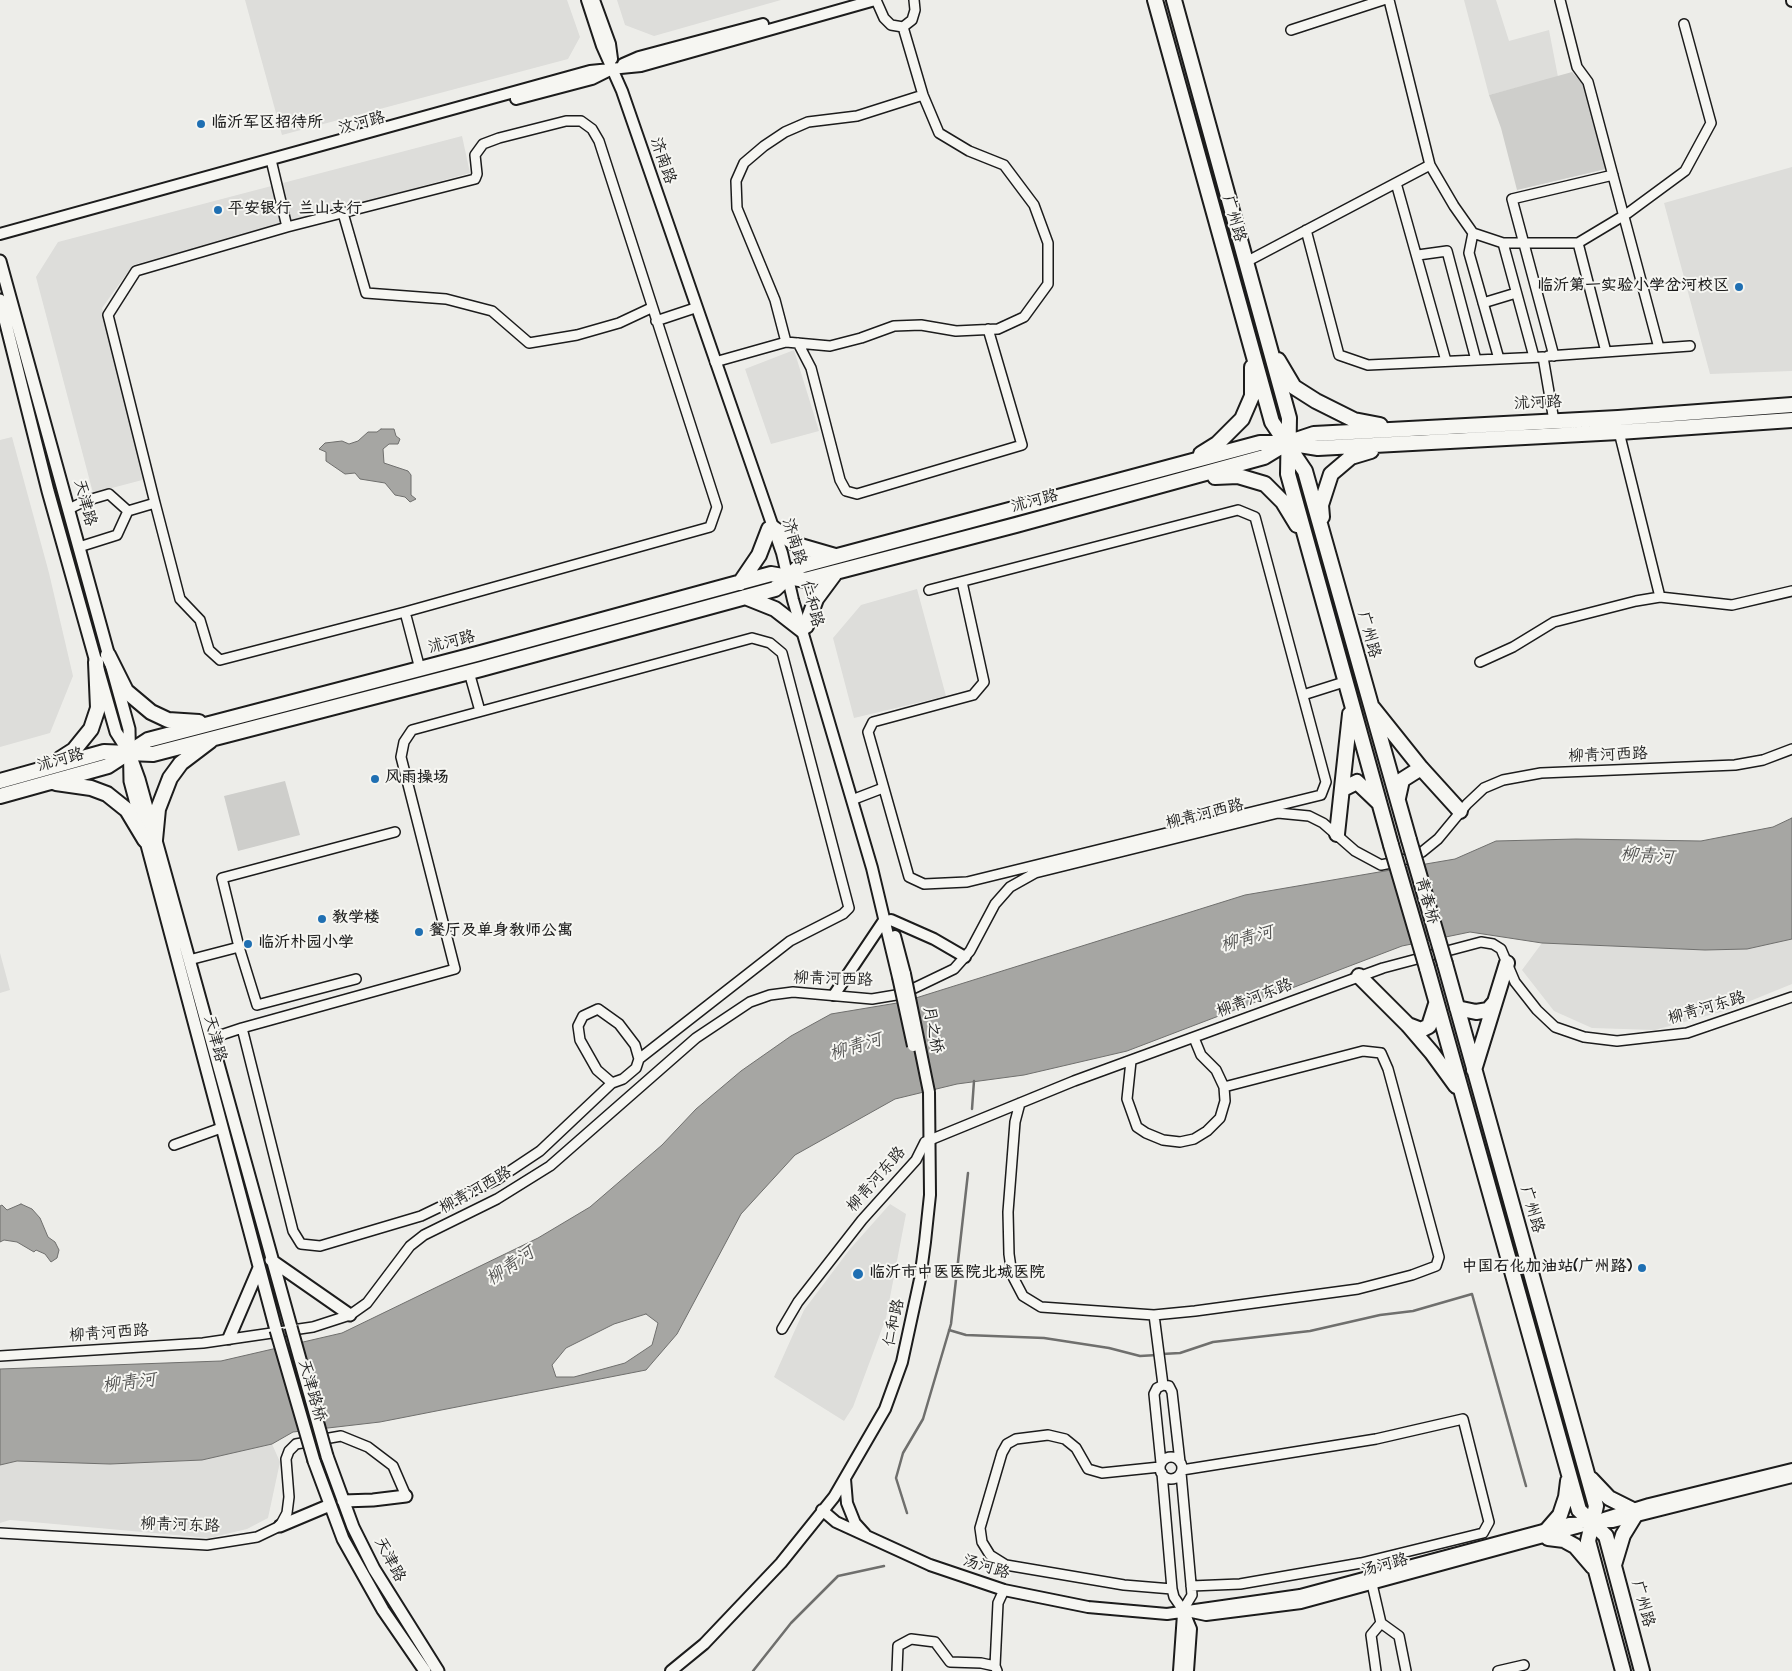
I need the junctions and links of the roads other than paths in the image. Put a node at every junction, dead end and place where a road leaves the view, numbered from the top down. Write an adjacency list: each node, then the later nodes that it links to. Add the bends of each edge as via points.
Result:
1 (587, 0): 14 (street, 济南路, via 602,46)
2 (594, 0): 14 (street, 济南路, via 610,44)
3 (856, 0): 14 (street, 汶河路, via 639,57)
4 (876, 0): 12 (street, via 884,18 892,25); 14 (street, 汶河路, via 641,66)
5 (914, 0): 12 (street, via 912,20)
6 (1155, 0): 44 (main road, 广州路)
7 (1174, 0): 31 (main road, 广州路)
8 (1383, 0): 13 (street)
9 (1389, 0): 17 (street)
10 (1560, 0): 18 (street, via 1577,67 1588,82)
11 (1684, 24): 21 (street, via 1711,122 1685,171)
12 (903, 27): 15 (street)
13 (1291, 30)
14 (614, 68): 16 (street, 汶河路, via 592,79); 25 (street, 汶河路, via 590,71); 36 (street, 济南路, via 618,92); 51 (street, 济南路)
15 (923, 95): 38 (street, via 939,133 1004,166 1034,205 1048,242 1048,284 1024,317 998,329); 39 (street, via 857,116 808,122 785,132 744,163 736,181 737,208 775,300)
16 (272, 164): 22 (street); 25 (street, 汶河路, via 20,233)
17 (1430, 165): 19 (street); 24 (street)
18 (1613, 175): 21 (street); 27 (street, via 1512,199)
19 (1396, 183): 23 (street); 29 (street)
20 (343, 213): 22 (street); 35 (street, via 366,292 446,299 492,311 529,342 619,323); 35 (street, via 475,179 475,155 483,144 546,125 581,121 599,140)
21 (1624, 216): 28 (street); 43 (street)
22 (287, 227): 61 (street, via 136,271 108,315)
23 (1306, 230): 31 (street); 50 (street, via 1339,355 1368,365)
24 (1473, 233): 26 (street); 34 (street, via 1469,253)
25 (0, 235)
26 (1503, 243): 27 (street); 32 (street)
27 (1524, 243): 28 (street); 46 (street)
28 (1578, 243): 45 (street)
29 (1418, 255): 49 (street, via 1447,251); 50 (street)
30 (0, 261): 62 (main road, 天津路)
31 (1246, 262): 41 (main road, 广州路)
32 (1516, 292): 34 (street); 47 (street)
33 (0, 300): 79 (main road, 天津路, via 46,483)
34 (1483, 303): 48 (street)
35 (652, 308): 37 (street)
36 (692, 309): 37 (street); 64 (street, 济南路)
37 (656, 321): 77 (street, via 717,507 710,527)
38 (988, 329): 40 (street, via 956,331 921,325 894,326 830,346); 40 (street, via 1022,446 857,494 846,491 840,480 811,368)
39 (786, 342): 40 (street); 51 (street)
40 (798, 343)
41 (1269, 344): 55 (main road, via 1294,387 1316,402 1354,420); 57 (main road, 广州路, via 1290,418)
42 (1690, 346): 43 (street)
43 (1660, 348): 45 (street)
44 (1252, 351): 57 (main road, 广州路, via 1272,422); 59 (main road, via 1252,396 1242,419 1217,444)
45 (1606, 352): 46 (street)
46 (1554, 356): 47 (street)
47 (1538, 357): 48 (street); 54 (street)
48 (1499, 359): 49 (street)
49 (1476, 360): 50 (street)
50 (1446, 361)
51 (715, 362): 64 (street, 济南路)
52 (1792, 405): 54 (main road, 沭河路)
53 (1792, 420): 56 (main road, 沭河路)
54 (1554, 421): 55 (main road, 沭河路)
55 (1398, 429): 57 (main road, 沭河路, via 1314,434)
56 (1618, 432): 58 (main road, 沭河路); 76 (street)
57 (1287, 443): 58 (main road, 沭河路, via 1318,448); 59 (main road, 沭河路, via 1260,443); 60 (main road, 沭河路, via 1264,457); 65 (main road, 广州路, via 1288,474); 66 (main road, 广州路, via 1305,471)
58 (1392, 444): 66 (main road, via 1351,457 1331,474 1322,505)
59 (1179, 465): 68 (main road, 沭河路)
60 (1187, 479): 65 (main road, via 1238,476 1264,484 1283,502); 69 (main road, 沭河路)
61 (156, 503): 63 (street); 77 (street, via 180,599 200,620 209,650 220,660)
62 (69, 509): 63 (street, via 109,494); 67 (main road, 天津路)
63 (128, 512): 67 (street, via 117,535)
64 (771, 528): 68 (main road, via 797,545); 70 (street, 济南路); 72 (main road, via 759,555)
65 (1305, 538): 83 (main road, 广州路)
66 (1324, 540): 85 (main road, 广州路)
67 (79, 547): 79 (main road, 天津路)
68 (835, 557): 70 (main road, 沭河路, via 800,566)
69 (836, 572): 70 (main road, 沭河路, via 805,580); 78 (main road, via 816,599)
70 (788, 577): 72 (main road, 沭河路, via 770,574); 75 (main road, 沭河路, via 774,589); 78 (street, 仁和路, via 798,599)
71 (962, 582): 73 (street); 84 (street, via 1238,510 1255,517); 96 (street, via 984,682 973,695 873,722 868,732)
72 (740, 583): 81 (main road, 沭河路)
73 (929, 590)
74 (1792, 591): 76 (street, via 1732,605)
75 (745, 597): 78 (main road, via 775,609); 82 (main road, 沭河路)
76 (1660, 597): 80 (street, via 1554,622)
77 (405, 612): 81 (street)
78 (804, 628): 99 (street, 仁和路); 108 (street, 仁和路)
79 (102, 659): 88 (main road, via 126,691 151,712 168,720); 91 (main road, 天津路, via 129,729); 92 (main road, via 98,708 91,729 74,750)
80 (1480, 662)
81 (420, 669): 88 (main road, 沭河路)
82 (469, 672): 87 (street); 89 (main road, 沭河路)
83 (1344, 682): 84 (street); 86 (main road, 广州路)
84 (1303, 695): 96 (street, via 1326,782 1321,795 968,882 924,884 909,877)
85 (1368, 701): 93 (main road); 100 (main road, 广州路)
86 (1351, 706): 97 (main road); 101 (main road, 广州路)
87 (480, 711): 124 (street, via 412,730 404,742 401,757 455,969); 127 (street, via 752,638 770,643 782,653 849,908 790,941)
88 (212, 723): 91 (main road, 沭河路, via 148,740)
89 (215, 738): 91 (main road, 沭河路, via 153,754); 105 (main road, via 181,763 170,778)
90 (1792, 749): 102 (street, 柳青河西路, via 1735,766 1521,776 1484,788)
91 (130, 754): 92 (main road, 沭河路, via 104,752); 95 (main road, 沭河路, via 108,766); 105 (main road, 天津路, via 130,781)
92 (46, 768): 94 (main road, 沭河路)
93 (1421, 768): 100 (main road, via 1402,780); 102 (main road)
94 (0, 781)
95 (51, 782): 98 (main road, 沭河路); 105 (main road, via 91,788 107,794 127,810)
96 (883, 788): 99 (street)
97 (1343, 789): 101 (main road, via 1358,782); 104 (main road)
98 (0, 796)
99 (856, 798): 108 (street, 仁和路)
100 (1398, 801): 106 (main road, 广州路)
101 (1379, 803): 107 (main road, 广州路)
102 (1460, 812): 104 (street, 柳青河西路, via 1438,839 1422,852 1401,861 1381,864 1355,851)
103 (395, 832): 109 (street, via 222,878)
104 (1337, 834): 110 (street, 柳青河西路, via 1309,816 1278,813 1034,873 1010,886 995,904)
105 (150, 840): 111 (main road, 天津路); 137 (main road, 天津路)
106 (1409, 840): 113 (main road, 青春桥, bridge)
107 (1391, 845): 114 (main road, 青春桥, bridge)
108 (888, 919): 110 (street); 115 (street, 仁和路); 118 (street)
109 (239, 947): 111 (street); 117 (street, via 257,1005)
110 (965, 957): 118 (street, 柳青河西路, via 954,969 902,994 872,998)
111 (189, 960): 125 (main road, 天津路)
112 (1507, 963): 116 (street, 柳青河东路, via 1501,949 1481,942); 119 (street, 柳青河东路, via 1515,982 1537,1010 1555,1027 1584,1038 1617,1041 1686,1034); 121 (main road)
113 (1445, 964): 122 (main road, 广州路)
114 (1427, 968): 120 (main road, 广州路)
115 (901, 975): 134 (street, 月之桥, bridge)
116 (1359, 976): 123 (main road); 126 (street, 柳青河东路)
117 (356, 979)
118 (834, 995): 132 (street, 柳青河西路, via 793,992 750,1002 696,1038)
119 (1792, 997)
120 (1436, 1001): 123 (main road, via 1429,1026 1420,1030); 135 (main road, 广州路)
121 (1495, 1002): 122 (main road, via 1488,1010 1476,1012); 129 (main road)
122 (1457, 1008): 129 (main road, 广州路)
123 (1408, 1025): 135 (main road)
124 (242, 1028): 125 (street); 131 (street, via 293,1231 301,1244 320,1246 421,1216 498,1179 540,1151)
125 (212, 1038): 140 (main road, 天津路)
126 (1194, 1038): 128 (street, 柳青河东路); 133 (street, via 1201,1055 1216,1070)
127 (639, 1059): 130 (street); 131 (street, via 635,1045 620,1024 598,1009 583,1016 578,1026 580,1040 597,1070)
128 (1131, 1061): 133 (street, via 1127,1098 1134,1120 1137,1127 1163,1140 1180,1142 1194,1139 1207,1131 1220,1118 1225,1101); 136 (street, 柳青河东路)
129 (1474, 1072): 155 (main road, 广州路)
130 (630, 1073): 131 (street); 132 (street)
131 (612, 1083)
132 (642, 1087): 142 (street, 柳青河西路, via 550,1166 497,1199 424,1235 410,1246 367,1303)
133 (1224, 1087): 143 (street, via 1363,1051 1381,1053 1439,1257 1436,1266 1358,1289)
134 (926, 1093): 138 (street, 仁和路)
135 (1461, 1094): 156 (main road, 广州路)
136 (1020, 1103): 138 (street, 柳青河东路); 143 (street, via 1015,1122 1008,1212 1012,1275 1023,1296 1042,1307)
137 (222, 1128): 139 (street); 141 (main road, 天津路)
138 (927, 1142): 145 (street, 柳青河东路, via 916,1160 862,1220 798,1302); 158 (street, 仁和路, via 930,1194 925,1242 902,1362 885,1409); 162 (street, 仁和路, via 921,1242 898,1360 881,1407)
139 (174, 1145)
140 (271, 1260): 142 (main road); 144 (main road, 天津路)
141 (259, 1268): 146 (main road, 天津路); 147 (main road)
142 (350, 1315): 147 (street, 柳青河西路, via 313,1327)
143 (1154, 1315): 149 (street)
144 (291, 1327): 150 (main road, 天津路桥, bridge)
145 (782, 1329)
146 (276, 1330): 151 (main road, 天津路桥, bridge)
147 (229, 1338): 148 (street, 柳青河西路)
148 (0, 1356)
149 (1163, 1385): 152 (street, via 1154,1394); 153 (street, via 1169,1386 1172,1392)
150 (327, 1456): 160 (main road, 天津路)
151 (314, 1461): 161 (main road, 天津路)
152 (1161, 1468): 153 (street, via 1171,1479); 153 (street, via 1168,1457 1173,1457); 173 (street); 173 (street, via 1102,1473 1088,1469 1076,1448 1065,1439 1048,1435 1016,1439 1007,1444 1002,1453 980,1528 982,1542 990,1555 1006,1564 1124,1585)
153 (1181, 1468): 172 (street); 172 (street, via 1296,1453 1463,1419 1489,1522 1483,1533 1361,1563 1240,1584)
154 (1792, 1469): 163 (street, 汤河路)
155 (1587, 1474): 163 (main road, via 1609,1498); 164 (main road, 广州路, via 1596,1506)
156 (1569, 1475): 164 (main road, 广州路, via 1579,1510); 167 (main road, via 1560,1515)
157 (1792, 1477): 163 (street, 汤河路)
158 (845, 1479): 162 (street, 仁和路); 168 (street, via 847,1503 855,1523)
159 (406, 1496): 160 (main road); 165 (street, via 393,1466 355,1440 341,1436 296,1444 286,1460 289,1497)
160 (344, 1501): 180 (main road, 天津路, via 374,1569)
161 (330, 1505): 165 (main road); 179 (main road, 天津路, via 347,1547 383,1610)
162 (822, 1510): 168 (street, 汤河路, via 836,1522); 181 (street, 仁和路, via 781,1563 704,1644); 182 (street, 仁和路, via 810,1535 785,1566 707,1647)
163 (1633, 1513): 164 (street, 汤河路); 169 (main road)
164 (1591, 1524): 167 (street, 汤河路, via 1569,1523); 169 (main road, 广州路, via 1606,1536); 170 (main road, 广州路, via 1588,1541)
165 (280, 1526): 166 (street, 柳青河东路, via 257,1537 206,1545)
166 (0, 1533)
167 (1547, 1534): 170 (main road, via 1575,1546); 171 (street, 汤河路); 175 (street, 汤河路, via 1300,1595)
168 (867, 1536): 174 (street, 汤河路, via 930,1565)
169 (1614, 1565): 190 (main road, 广州路)
170 (1596, 1570): 189 (main road, 广州路)
171 (1372, 1584): 175 (street, 汤河路, via 1302,1603 1206,1614); 176 (street)
172 (1191, 1586): 175 (street, via 1192,1595)
173 (1172, 1589): 175 (street)
174 (1004, 1590): 175 (street, 汤河路, via 1088,1607 1146,1614); 178 (street, via 998,1602)
175 (1184, 1610): 184 (street); 185 (street, via 1191,1629)
176 (1381, 1623): 186 (street, via 1371,1635); 187 (street, via 1399,1636)
177 (1524, 1665): 188 (street)
178 (996, 1669): 183 (street, via 981,1663 950,1662 935,1642 911,1639 898,1646)
179 (425, 1671)
180 (438, 1671)
181 (671, 1671)
182 (679, 1671)
183 (897, 1671)
184 (1179, 1671)
185 (1188, 1671)
186 (1376, 1671)
187 (1406, 1671)
188 (1498, 1671)
189 (1623, 1671)
190 (1642, 1671)

